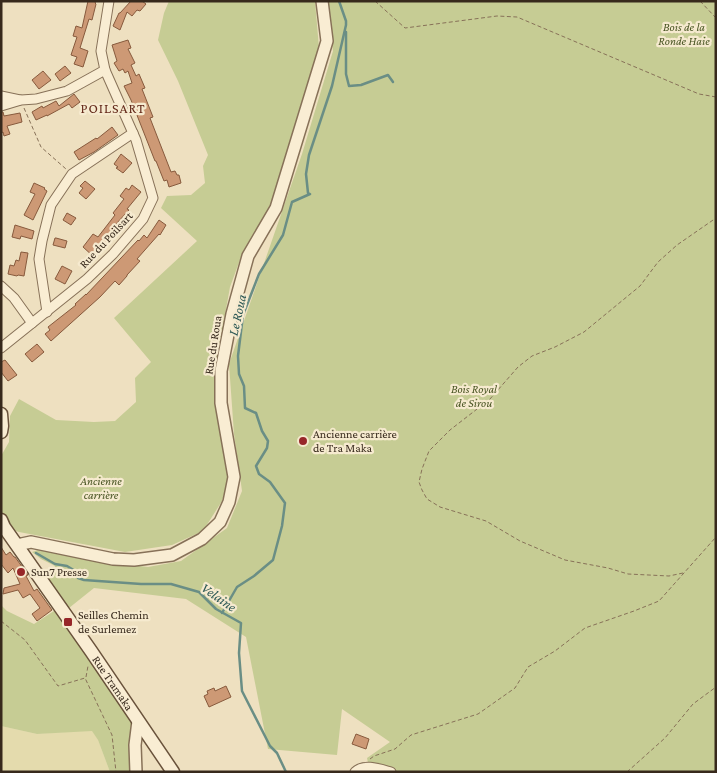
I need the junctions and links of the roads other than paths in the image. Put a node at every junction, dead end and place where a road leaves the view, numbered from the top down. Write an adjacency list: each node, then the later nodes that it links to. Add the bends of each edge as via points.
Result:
1 (116, 1): 3 (street)
2 (322, 1): 16 (street, Rue du Roua, via 327,41 276,208 248,256 230,323 221,371 221,402 234,476 229,502 220,522 202,539 172,555 134,560 31,542)
3 (108, 6): 4 (street, Rue du Poilsart, via 101,51)
4 (104, 70): 6 (street, via 67,91); 8 (street, Rue du Poilsart)
5 (1, 96): 6 (street)
6 (21, 100): 7 (street)
7 (1, 106)
8 (133, 133): 10 (street, via 72,174 51,205 39,260); 10 (street, Rue du Poilsart, via 153,198 143,219 113,254)
9 (1, 286): 11 (street)
10 (47, 312): 11 (street, Rue du Poilsart)
11 (32, 324): 12 (street, Rue du Poilsart)
12 (1, 348)
13 (1, 414): 14 (main road)
14 (1, 432)
15 (1, 520): 16 (main road, Rue Tramaka)
16 (17, 545): 17 (main road, Rue Tramaka)
17 (138, 720): 19 (street); 20 (main road, Rue Tramaka)
18 (358, 769): 21 (street)
19 (136, 772)
20 (173, 772)
21 (391, 772)

